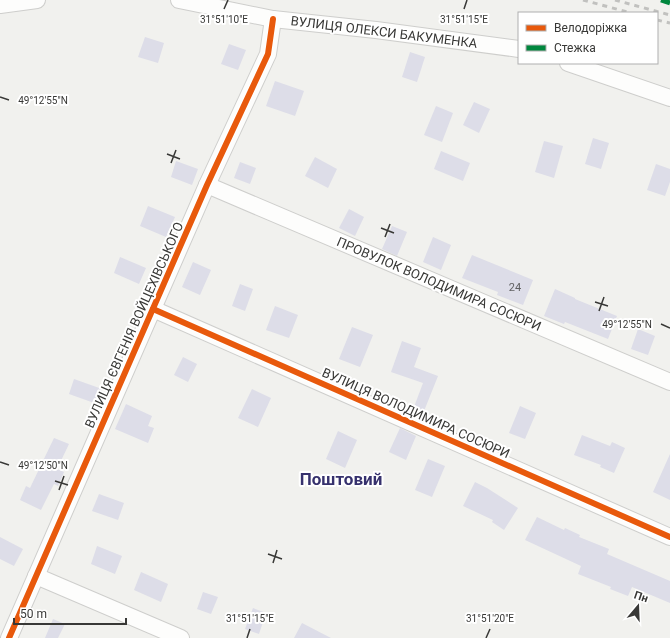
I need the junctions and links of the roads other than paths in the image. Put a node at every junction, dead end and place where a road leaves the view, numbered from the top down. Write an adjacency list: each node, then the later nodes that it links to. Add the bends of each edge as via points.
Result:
1 (37, 0): 3 (street)
2 (179, 0): 4 (street, ВУЛИЦЯ ОЛЕКСИ БАКУМЕНКА)
3 (0, 5)
4 (273, 19): 5 (street, ВУЛИЦЯ ОЛЕКСИ БАКУМЕНКА); 8 (street, ВУЛИЦЯ ЄВГЕНІЯ ВОЙЦЕХІВСЬКОГО, via 268,54)
5 (518, 48)
6 (571, 64): 7 (street)
7 (670, 98)
8 (207, 185): 9 (street, ВУЛИЦЯ ЄВГЕНІЯ ВОЙЦЕХІВСЬКОГО); 10 (street, ПРОВУЛОК ВОЛОДИМИРА СОСЮРИ)
9 (153, 309): 11 (street, ВУЛИЦЯ ВОЛОДИМИРА СОСЮРИ); 12 (street, ВУЛИЦЯ ЄВГЕНІЯ ВОЙЦЕХІВСЬКОГО)
10 (670, 382)
11 (670, 537)
12 (36, 576): 13 (street, ВУЛИЦЯ ЄВГЕНІЯ ВОЙЦЕХІВСЬКОГО); 14 (street)
13 (9, 638)
14 (181, 638)

